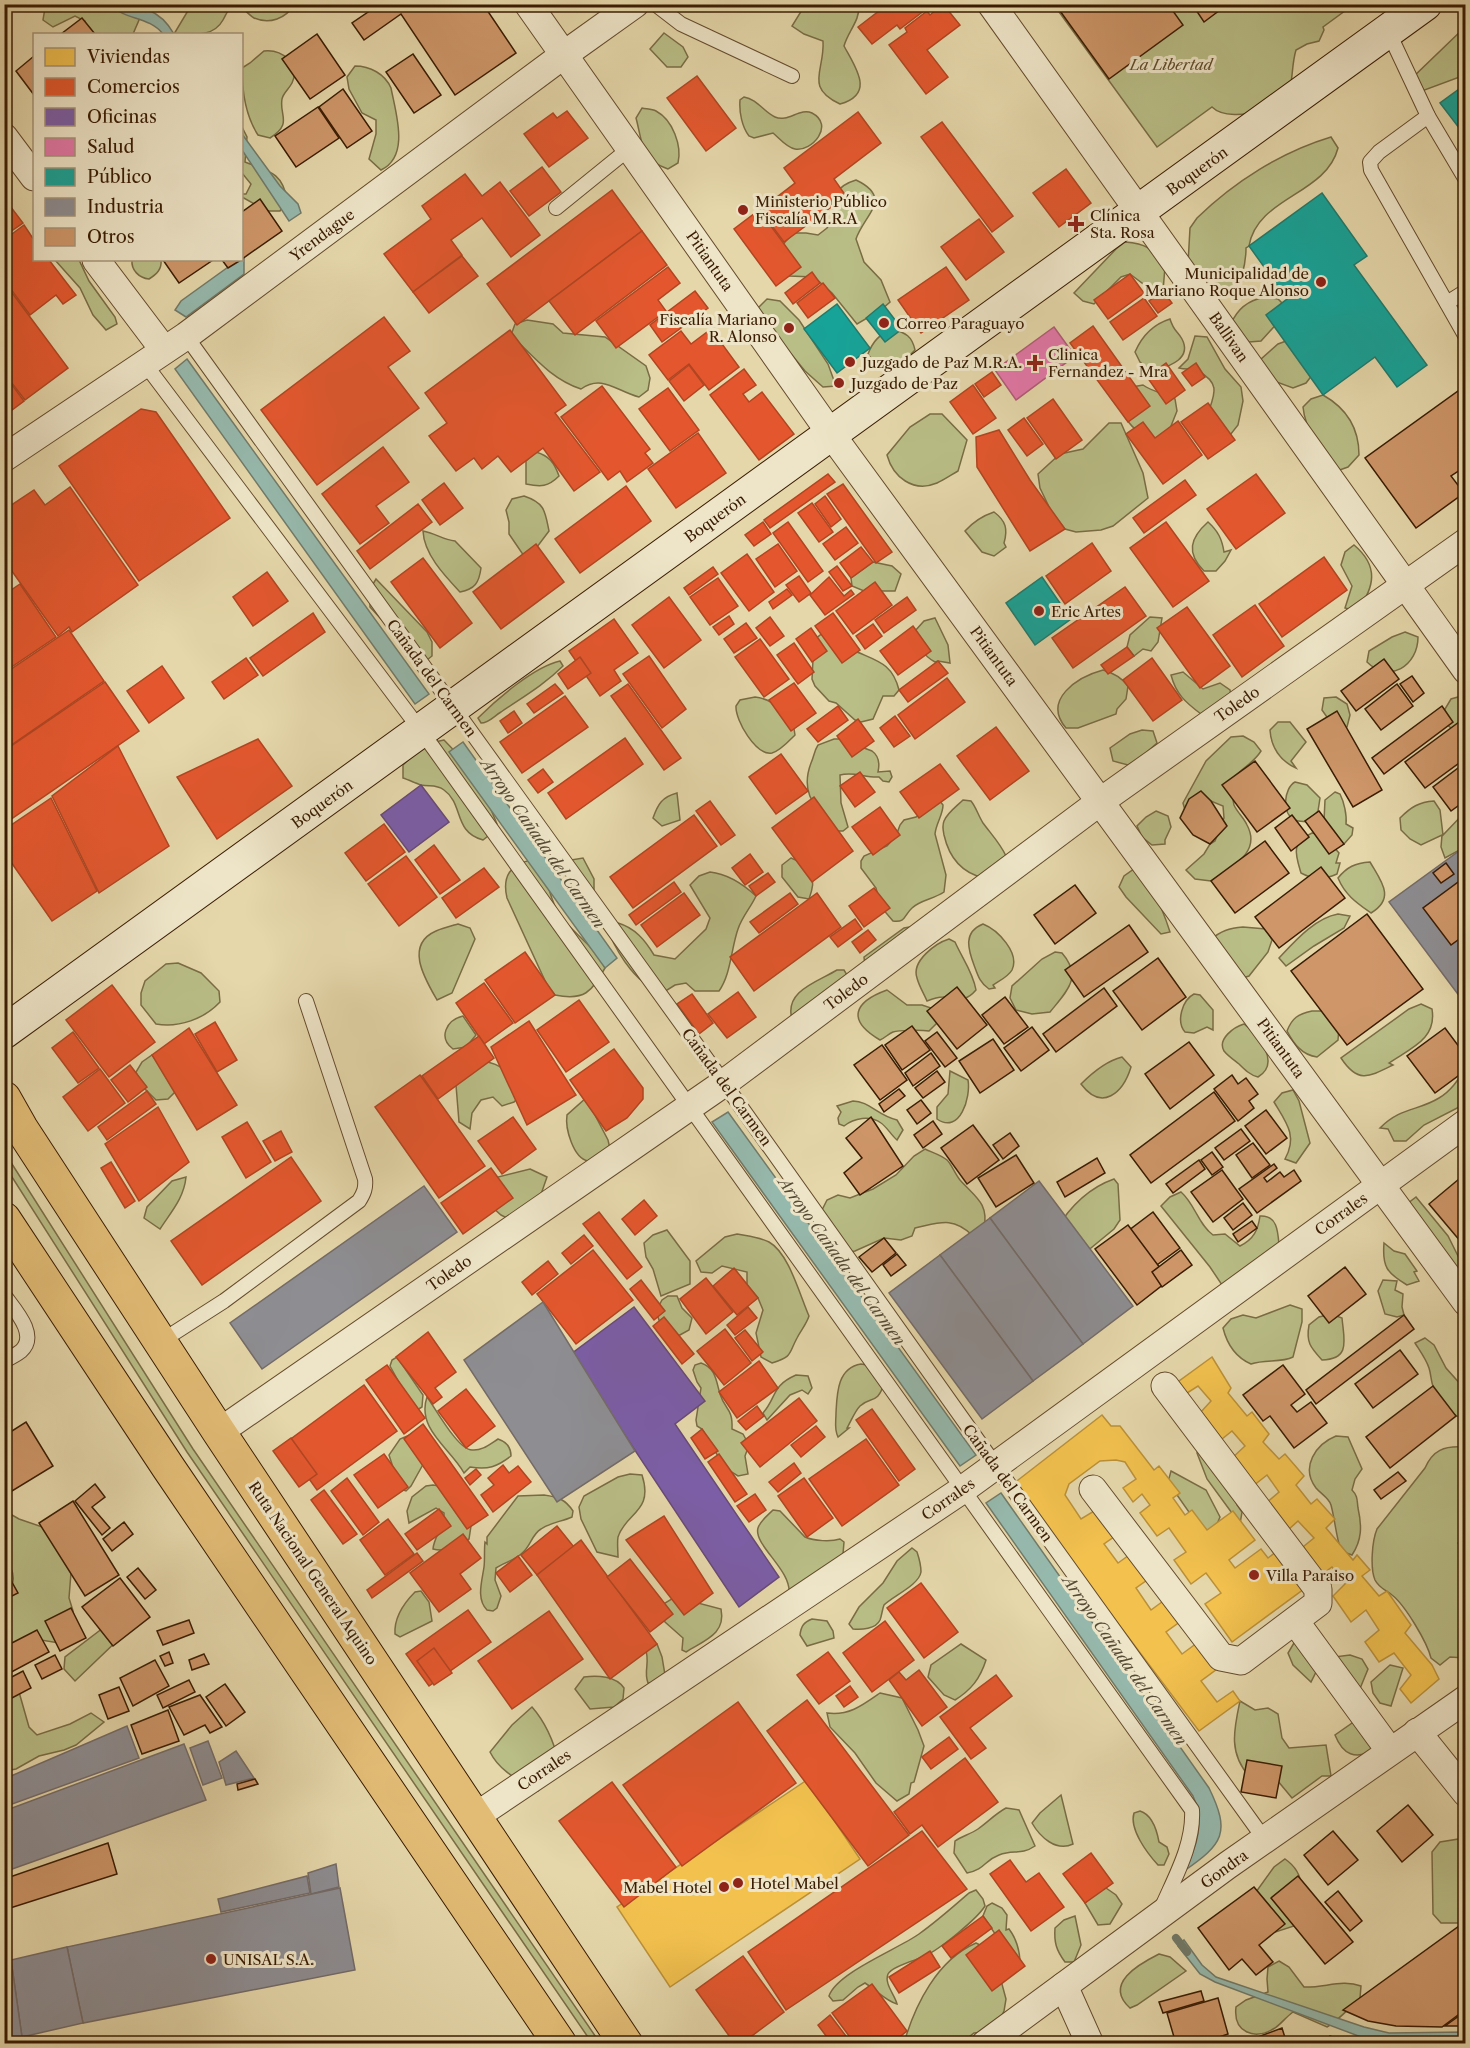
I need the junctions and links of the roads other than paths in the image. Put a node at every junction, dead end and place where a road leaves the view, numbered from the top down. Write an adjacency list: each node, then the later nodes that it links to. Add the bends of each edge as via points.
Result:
1 (528, 4): 7 (street, Pitiantuta)
2 (635, 4): 7 (street, Yrendague)
3 (656, 4): 8 (lane, via 681,24)
4 (991, 4): 15 (street, Ballivan)
5 (1425, 4): 6 (street, Boquerón)
6 (1389, 31): 9 (lane); 15 (street, Boquerón)
7 (565, 54): 11 (street, Pitiantuta); 20 (street, Yrendague)
8 (792, 76)
9 (1428, 116): 13 (lane); 18 (lane, via 1370,162)
10 (4, 137): 12 (street)
11 (630, 148): 14 (lane); 21 (street, Pitiantuta)
12 (33, 176)
13 (1466, 180)
14 (556, 208)
15 (1140, 213): 21 (street, Boquerón); 24 (street, Ballivan)
16 (97, 261): 20 (street, Cañada del Carmen)
17 (1466, 291): 18 (lane)
18 (1447, 303): 19 (lane)
19 (1466, 337)
20 (165, 350): 22 (street, Yrendague); 26 (lane, Cañada del Carmen); 26 (lane)
21 (831, 434): 26 (street, Boquerón); 27 (street, Pitiantuta)
22 (4, 458)
23 (1466, 542): 24 (street, Toledo)
24 (1405, 585): 25 (street, Ballivan); 27 (street, Toledo)
25 (1466, 670)
26 (439, 720): 29 (street, Boquerón); 30 (lane, Cañada del Carmen); 32 (lane)
27 (1101, 801): 30 (street, Toledo); 34 (street, Pitiantuta)
28 (306, 1001): 38 (lane, via 366,1188 359,1201 224,1301)
29 (4, 1032)
30 (724, 1083): 32 (street, Toledo); 42 (lane, Cañada del Carmen)
31 (4, 1098): 38 (highway, Ruta Nacional General Aquino)
32 (689, 1107): 41 (street, Toledo); 43 (lane)
33 (1466, 1123): 34 (street, Corrales)
34 (1381, 1184): 37 (street, Pitiantuta); 42 (street, Corrales)
35 (4, 1219): 54 (highway)
36 (4, 1295): 39 (lane, via 25,1325 27,1335 22,1350)
37 (1466, 1302)
38 (160, 1342): 41 (highway, Ruta Nacional General Aquino)
39 (4, 1361)
40 (1165, 1386): 45 (street, via 1317,1589 1318,1603)
41 (219, 1432): 50 (highway, Ruta Nacional General Aquino)
42 (993, 1468): 43 (street, Corrales); 51 (lane, Cañada del Carmen)
43 (965, 1488): 50 (street, Corrales); 52 (lane, via 1192,1810 1193,1825)
44 (1093, 1489): 45 (street, via 1221,1657 1241,1661)
45 (1295, 1621): 48 (street)
46 (1466, 1699): 47 (street, Gondra)
47 (1417, 1732): 48 (street, Gondra); 49 (street)
48 (1390, 1751): 51 (street, Gondra)
49 (1466, 1793)
50 (476, 1816): 55 (highway, Ruta Nacional General Aquino)
51 (1265, 1840): 52 (street, Gondra)
52 (1162, 1914): 53 (street, Gondra)
53 (1064, 1986): 56 (street, Gondra); 57 (street)
54 (560, 2043)
55 (626, 2043)
56 (985, 2043)
57 (1090, 2043)

